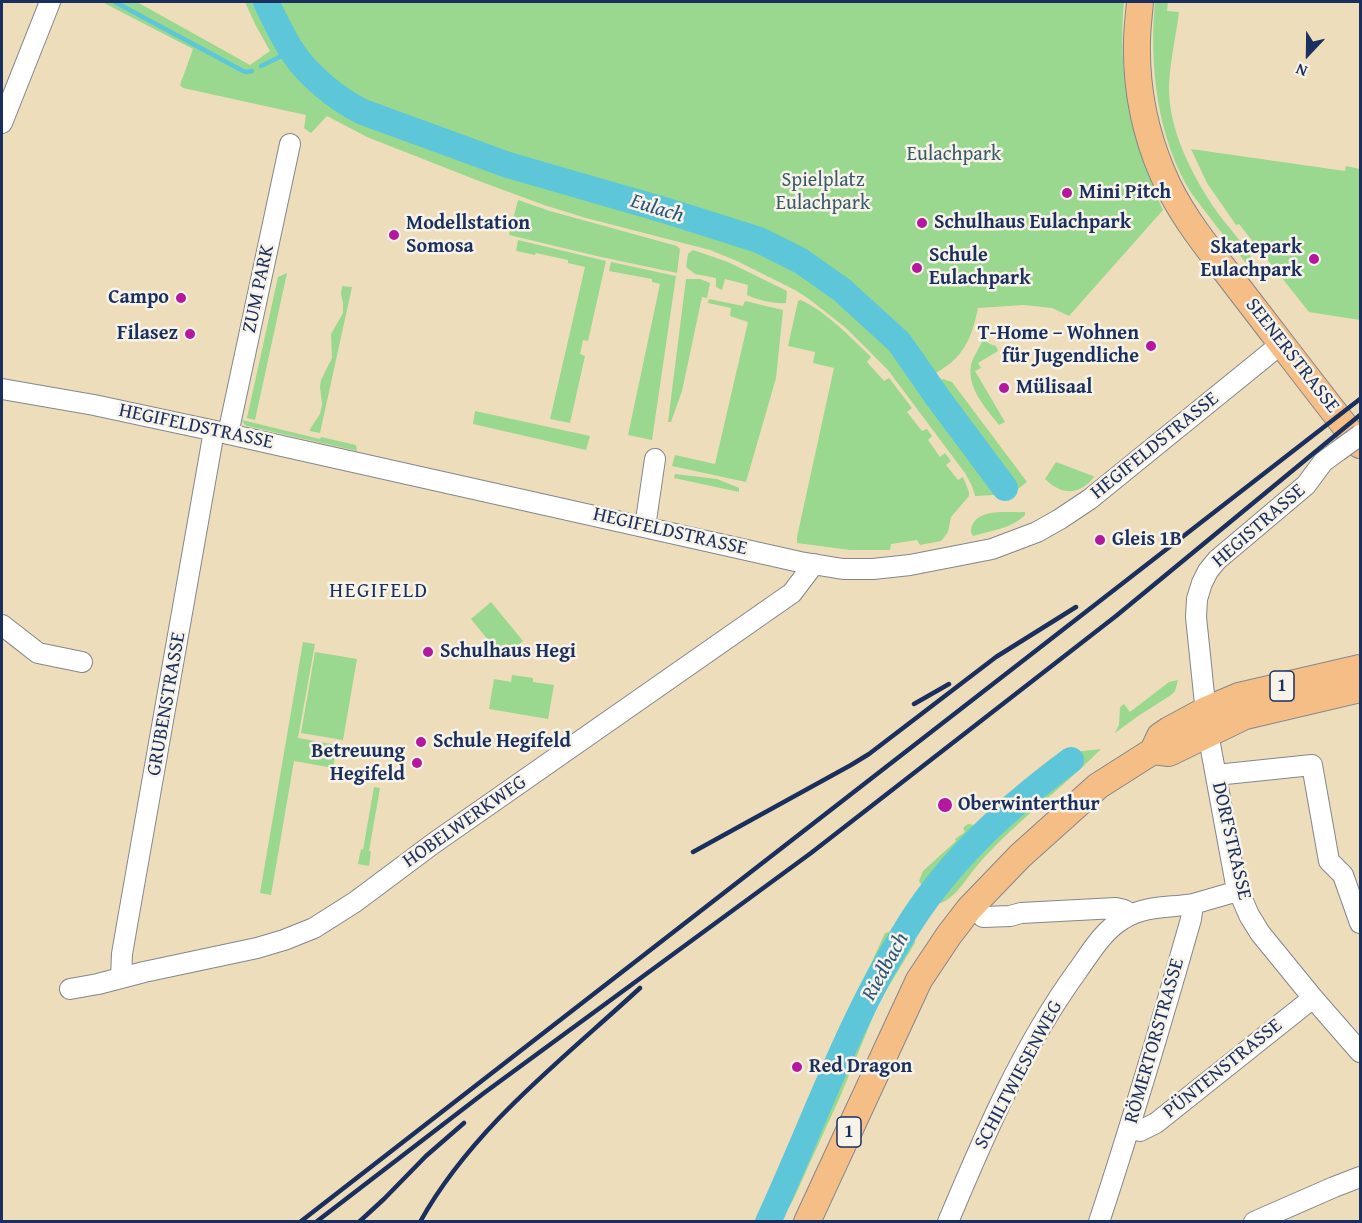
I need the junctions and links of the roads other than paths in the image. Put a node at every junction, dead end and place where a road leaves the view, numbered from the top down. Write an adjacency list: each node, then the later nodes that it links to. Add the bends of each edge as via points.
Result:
1 (50, 2): 3 (street)
2 (1140, 2): 5 (main road, SEENERSTRASSE, via 1138,72 1146,121 1162,173 1193,227)
3 (4, 112)
4 (290, 144): 7 (street, ZUM PARK)
5 (1281, 344): 9 (main road, SEENERSTRASSE); 12 (street, HEGIFELDSTRASSE, via 1090,499 1037,532 992,549 910,566 843,569)
6 (2, 389): 7 (street, HEGIFELDSTRASSE)
7 (221, 432): 11 (street, HEGIFELDSTRASSE); 24 (street, GRUBENSTRASSE, via 167,702 122,954)
8 (1360, 435): 9 (street, HEGISTRASSE, bridge)
9 (1349, 448): 17 (street, HEGISTRASSE, via 1323,462 1306,485 1208,571 1197,599 1196,617)
10 (655, 459): 11 (street)
11 (645, 527): 12 (street, HEGIFELDSTRASSE)
12 (814, 564): 24 (street, HOBELWERKWEG, via 792,593 314,928 257,948)
13 (2, 626): 14 (street, via 38,653)
14 (82, 662)
15 (1360, 668): 17 (main road, 1, via 1239,696)
16 (1360, 689): 17 (main road, 1)
17 (1207, 722): 18 (street, DORFSTRASSE); 30 (main road, 1, via 1160,736 1153,750 1098,786 1020,856 969,909 919,980)
18 (1216, 775): 19 (street, DORFSTRASSE); 23 (street, via 1312,765 1329,861 1343,874)
19 (1238, 891): 20 (street); 26 (street, DORFSTRASSE, via 1260,933)
20 (1193, 904): 21 (street, SCHILTWIESENWEG); 28 (street, RÖMERTORSTRASSE)
21 (1131, 914): 22 (street, SCHILTWIESENWEG, via 1116,908); 31 (street, SCHILTWIESENWEG, via 1096,944 1042,1023 995,1113)
22 (983, 917)
23 (1360, 922)
24 (122, 978): 25 (street, HOBELWERKWEG)
25 (70, 989)
26 (1312, 998): 27 (street, DORFSTRASSE); 28 (street, PÜNTENSTRASSE, via 1156,1123 1140,1131)
27 (1360, 1052)
28 (1130, 1128): 32 (street, RÖMERTORSTRASSE)
29 (1360, 1177): 33 (street)
30 (807, 1221)
31 (948, 1221)
32 (1099, 1221)
33 (1254, 1221)

